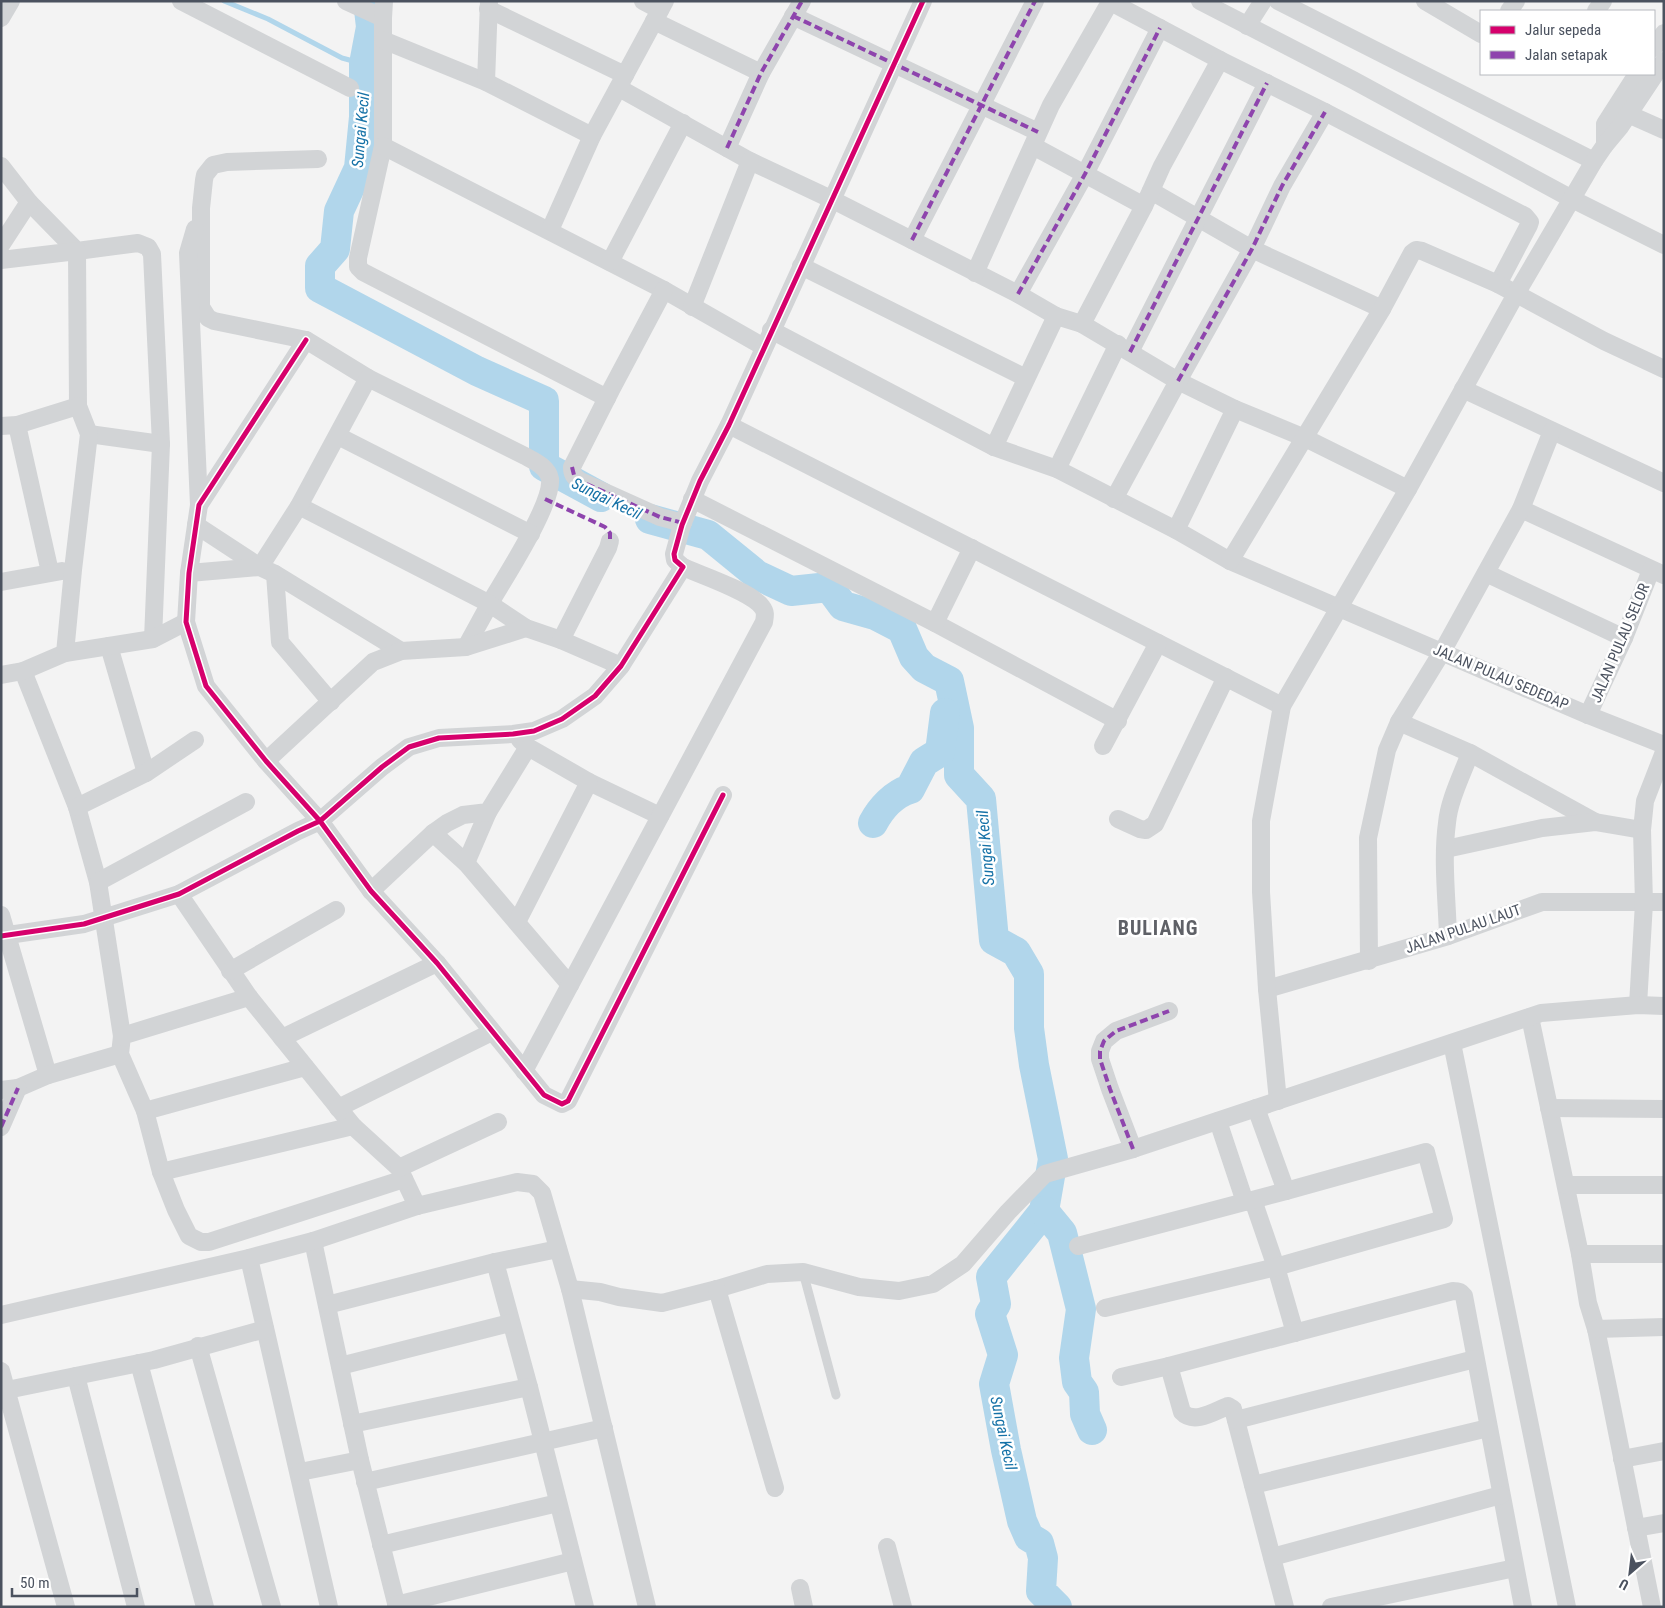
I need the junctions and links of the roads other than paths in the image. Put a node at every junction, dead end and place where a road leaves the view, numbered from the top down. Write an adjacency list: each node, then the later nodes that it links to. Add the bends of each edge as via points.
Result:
1 (11, 1): 16 (street)
2 (181, 1): 33 (street)
3 (642, 1): 15 (street)
4 (923, 1): 25 (street)
5 (1035, 1): 34 (street)
6 (1109, 1): 18 (street); 40 (street)
7 (1200, 1): 17 (street)
8 (1263, 1): 17 (street)
9 (1278, 1): 46 (street)
10 (1428, 2): 19 (street)
11 (349, 4): 14 (street)
12 (489, 5): 30 (street); 31 (street)
13 (798, 9): 25 (street); 26 (street)
14 (380, 11): 21 (street)
15 (660, 11): 26 (street); 30 (street)
16 (1, 18)
17 (1247, 26): 50 (street)
18 (1160, 28): 23 (street); 48 (street)
19 (1480, 33)
20 (1664, 33): 22 (street)
21 (383, 40): 31 (street); 42 (street)
22 (1655, 46)
23 (1220, 60): 32 (street); 49 (street, via 1162,166)
24 (1664, 61): 27 (street)
25 (894, 63): 34 (street); 51 (street)
26 (761, 73): 43 (street)
27 (1655, 74)
28 (1636, 75): 41 (street, via 1605,124)
29 (1654, 75): 36 (street)
30 (622, 81): 37 (street); 39 (street)
31 (486, 82): 39 (street)
32 (1267, 83): 35 (street); 54 (street)
33 (350, 88)
34 (981, 104): 40 (street); 56 (street)
35 (1324, 112): 59 (street, via 1282,186); 65 (street, via 1528,218 1529,225)
36 (1628, 114): 38 (street); 41 (street)
37 (682, 123): 43 (street); 62 (street)
38 (1664, 130)
39 (592, 136): 55 (street)
40 (1035, 139): 48 (street); 64 (street)
41 (1605, 145): 46 (street)
42 (383, 146): 55 (street); 82 (street, via 358,268)
43 (727, 148): 45 (street)
44 (318, 159): 53 (street, via 213,165 205,175)
45 (750, 161): 51 (street); 69 (street)
46 (1594, 161): 50 (street)
47 (1, 166): 52 (street)
48 (1085, 174): 49 (street); 67 (street)
49 (1148, 199): 54 (street); 72 (street)
50 (1572, 199): 58 (street); 68 (street)
51 (833, 200): 56 (street); 63 (street)
52 (29, 202): 57 (street); 60 (street)
53 (201, 208): 74 (street, via 201,307 204,314 214,322); 98 (street, via 188,254)
54 (1198, 218): 59 (street); 76 (street)
55 (550, 230): 62 (street)
56 (912, 240): 64 (street)
57 (1, 245)
58 (1664, 245)
59 (1252, 250): 70 (street); 80 (street)
60 (77, 251): 61 (street); 83 (street); 91 (street, via 138,243 148,246 152,254)
61 (1, 260)
62 (610, 262): 66 (street)
63 (801, 266): 73 (street); 79 (street)
64 (974, 273): 67 (street)
65 (1498, 284): 68 (street); 70 (street, via 1416,250)
66 (664, 290): 69 (street); 82 (street)
67 (1018, 294): 71 (street)
68 (1516, 294): 77 (street); 81 (street)
69 (692, 307): 75 (street)
70 (1382, 309): 90 (street)
71 (1056, 316): 72 (street); 79 (street)
72 (1082, 324): 76 (street)
73 (771, 330): 75 (street); 92 (street, JALAN PULAU SEDEDAP)
74 (306, 340): 78 (street); 98 (street)
75 (764, 347): 86 (street)
76 (1124, 348): 80 (street); 93 (street)
77 (1664, 369)
78 (368, 378): 89 (street); 104 (street, via 542,467 550,478)
79 (1026, 378): 92 (street)
80 (1178, 381): 84 (street); 97 (street)
81 (1463, 389): 87 (street); 95 (street)
82 (607, 398): 101 (street, via 572,467 574,476 660,517)
83 (78, 406): 85 (street); 88 (street)
84 (1235, 410): 90 (street); 103 (street)
85 (9, 425): 111 (street)
86 (729, 425): 96 (street); 106 (street)
87 (1552, 431): 94 (street); 100 (street)
88 (90, 434): 91 (street); 109 (street)
89 (338, 436): 99 (street); 104 (street)
90 (1305, 438): 95 (street); 108 (street)
91 (161, 444): 122 (street)
92 (994, 446): 93 (street, JALAN PULAU SEDEDAP)
93 (1057, 469): 97 (street, JALAN PULAU SEDEDAP)
94 (1664, 483)
95 (1408, 489): 117 (street)
96 (692, 499): 101 (street); 119 (street)
97 (1114, 499): 103 (street, JALAN PULAU SEDEDAP)
98 (199, 505): 102 (street)
99 (299, 506): 110 (street); 116 (street)
100 (1521, 509): 113 (street); 114 (street)
101 (682, 524): 107 (street)
102 (196, 525): 110 (street); 112 (street)
103 (1176, 530): 108 (street, JALAN PULAU SEDEDAP)
104 (531, 534): 116 (street)
105 (610, 541): 123 (street)
106 (972, 548): 119 (street); 124 (street)
107 (678, 561): 130 (street); 153 (street, via 751,597 764,609 766,616)
108 (1230, 561): 117 (street, JALAN PULAU SEDEDAP)
109 (73, 570): 111 (street); 129 (street)
110 (267, 571): 112 (street); 127 (street); 134 (street, via 280,642)
111 (50, 572): 115 (street)
112 (189, 573): 118 (street)
113 (1657, 573): 121 (street, JALAN PULAU SELOR)
114 (1486, 574): 121 (street); 128 (street)
115 (1, 582)
116 (490, 604): 120 (street); 126 (street)
117 (1338, 608): 128 (street, JALAN PULAU SEDEDAP); 135 (street)
118 (186, 622): 122 (street); 146 (street, via 206,686)
119 (935, 623): 137 (street)
120 (526, 628): 123 (street); 126 (street)
121 (1624, 638): 136 (street, JALAN PULAU SELOR)
122 (153, 639): 125 (street)
123 (560, 640): 130 (street)
124 (1158, 643): 133 (street); 137 (street)
125 (109, 646): 129 (street); 147 (street)
126 (466, 647): 127 (street)
127 (401, 651): 134 (street, via 374,662)
128 (1442, 652): 136 (street, JALAN PULAU SEDEDAP); 138 (street)
129 (65, 653): 131 (street)
130 (621, 666): 139 (street, via 595,696 562,719 534,731)
131 (22, 671): 132 (street); 151 (street)
132 (1, 675)
133 (1226, 677): 135 (street); 154 (street, via 1155,824 1146,830)
134 (331, 702): 146 (street)
135 (1282, 706): 176 (street, via 1261,821 1261,892)
136 (1588, 715): 141 (street, JALAN PULAU SEDEDAP)
137 (1118, 721): 142 (street)
138 (1399, 722): 145 (street); 172 (street, via 1387,750 1368,838)
139 (513, 734): 143 (street); 155 (street, via 439,738 410,747)
140 (195, 740): 147 (street)
141 (1664, 745)
142 (1103, 746)
143 (528, 747): 148 (street); 152 (street)
144 (1664, 752): 157 (street, via 1645,801)
145 (1470, 753): 156 (street); 159 (street, via 1448,815)
146 (266, 761): 155 (street)
147 (146, 773): 151 (street)
148 (589, 782): 153 (street); 169 (street)
149 (723, 795): 188 (street, via 568,1101 562,1104 544,1095)
150 (246, 802): 161 (street)
151 (77, 807): 161 (street)
152 (488, 812): 158 (street, via 463,815); 160 (street)
153 (660, 816): 175 (street)
154 (1118, 819)
155 (320, 821): 162 (street); 163 (street)
156 (1595, 822): 157 (street); 159 (street, via 1542,828)
157 (1642, 830): 165 (street)
158 (433, 833): 160 (street); 162 (street)
159 (1446, 849): 171 (street)
160 (466, 863): 169 (street)
161 (98, 882): 168 (street)
162 (371, 891): 173 (street)
163 (180, 894): 168 (street); 174 (street)
164 (1664, 902): 165 (street, JALAN PULAU LAUT)
165 (1644, 903): 171 (street, JALAN PULAU LAUT, via 1542,902); 178 (street)
166 (336, 910): 174 (street)
167 (1, 915): 170 (street)
168 (104, 918): 170 (street, via 84,924); 183 (street)
169 (517, 922): 175 (street)
170 (4, 935): 189 (street)
171 (1448, 936): 172 (street, JALAN PULAU LAUT)
172 (1370, 961): 176 (street, JALAN PULAU LAUT)
173 (437, 963): 182 (street); 184 (street)
174 (230, 971): 177 (street)
175 (570, 985): 188 (street)
176 (1267, 990): 191 (street)
177 (249, 997): 183 (street); 184 (street)
178 (1638, 1005): 179 (street); 181 (street, via 1541,1013)
179 (1664, 1006)
180 (1169, 1011): 201 (street, via 1116,1031 1104,1041 1100,1050 1110,1089)
181 (1530, 1017): 185 (street); 194 (street)
182 (492, 1032): 188 (street); 192 (street)
183 (122, 1036): 186 (street)
184 (282, 1038): 187 (street)
185 (1452, 1043): 191 (street); 275 (street)
186 (120, 1054): 189 (street); 196 (street)
187 (305, 1067): 192 (street); 196 (street)
188 (524, 1071)
189 (48, 1075): 190 (street)
190 (10, 1089): 200 (street)
191 (1278, 1101): 193 (street)
192 (338, 1108): 199 (street)
193 (1256, 1108): 197 (street); 206 (street)
194 (1549, 1108): 195 (street); 204 (street)
195 (1664, 1109)
196 (145, 1111): 202 (street)
197 (1218, 1121): 201 (street); 207 (street)
198 (498, 1122): 203 (street)
199 (352, 1126): 202 (street); 203 (street)
200 (1, 1127)
201 (1133, 1149): 217 (street, via 1045,1174 963,1264 933,1284 899,1291 859,1287)
202 (161, 1172): 203 (street, via 187,1232 201,1242)
203 (404, 1177): 208 (street)
204 (1566, 1185): 205 (street); 212 (street)
205 (1664, 1185)
206 (1286, 1191): 207 (street); 216 (street, via 1426,1152 1444,1219)
207 (1249, 1201): 210 (street); 216 (street)
208 (416, 1204): 209 (street); 211 (street, via 517,1182 533,1184 542,1193)
209 (313, 1241): 214 (street); 220 (street)
210 (1078, 1246)
211 (558, 1249): 215 (street); 218 (street)
212 (1580, 1254): 213 (street); 225 (street, via 1588,1303)
213 (1664, 1254)
214 (249, 1258): 222 (street); 226 (street)
215 (495, 1262): 220 (street); 223 (street)
216 (1276, 1267): 221 (street); 227 (street)
217 (803, 1272): 219 (street, via 767,1274); 238 (lane)
218 (570, 1289): 219 (street, via 662,1303); 241 (street)
219 (718, 1289): 250 (street)
220 (327, 1305): 231 (street)
221 (1105, 1308)
222 (1, 1315)
223 (510, 1322): 231 (street); 236 (street)
224 (1664, 1327): 225 (street)
225 (1596, 1328): 245 (street)
226 (265, 1329): 228 (street); 247 (street)
227 (1295, 1333): 229 (street, via 1458,1291 1464,1296); 232 (street)
228 (198, 1346): 230 (street); 266 (street)
229 (1475, 1359): 239 (street); 242 (street)
230 (139, 1363): 234 (street); 265 (street)
231 (340, 1366): 240 (street)
232 (1170, 1366): 235 (street); 239 (street, via 1182,1412 1186,1416 1194,1418 1228,1406 1234,1409)
233 (1, 1371): 237 (street)
234 (76, 1376): 237 (street); 264 (street)
235 (1121, 1377)
236 (529, 1387): 240 (street); 243 (street)
237 (7, 1390): 263 (street)
238 (836, 1395)
239 (1236, 1420): 249 (street)
240 (352, 1424): 246 (street)
241 (604, 1428): 243 (street); 269 (street)
242 (1488, 1428): 249 (street); 251 (street)
243 (542, 1443): 248 (street); 252 (street)
244 (1664, 1451): 245 (street)
245 (1622, 1459): 254 (street)
246 (360, 1460): 247 (street); 248 (street)
247 (300, 1472): 267 (street)
248 (365, 1482): 255 (street)
249 (1253, 1486): 257 (street)
250 (775, 1488)
251 (1501, 1495): 257 (street); 259 (street)
252 (558, 1503): 255 (street); 258 (street)
253 (1664, 1523): 254 (street)
254 (1636, 1528): 261 (street)
255 (381, 1545): 262 (street)
256 (887, 1547): 271 (street)
257 (1272, 1557): 272 (street)
258 (573, 1561): 262 (street); 268 (street)
259 (1515, 1568): 273 (street); 274 (street)
260 (800, 1588): 270 (street)
261 (1652, 1605)
262 (396, 1606)
263 (66, 1607)
264 (136, 1607)
265 (205, 1607)
266 (272, 1607)
267 (329, 1607)
268 (585, 1607)
269 (647, 1607)
270 (804, 1607)
271 (903, 1607)
272 (1285, 1607)
273 (1331, 1607)
274 (1523, 1607)
275 (1567, 1607)

